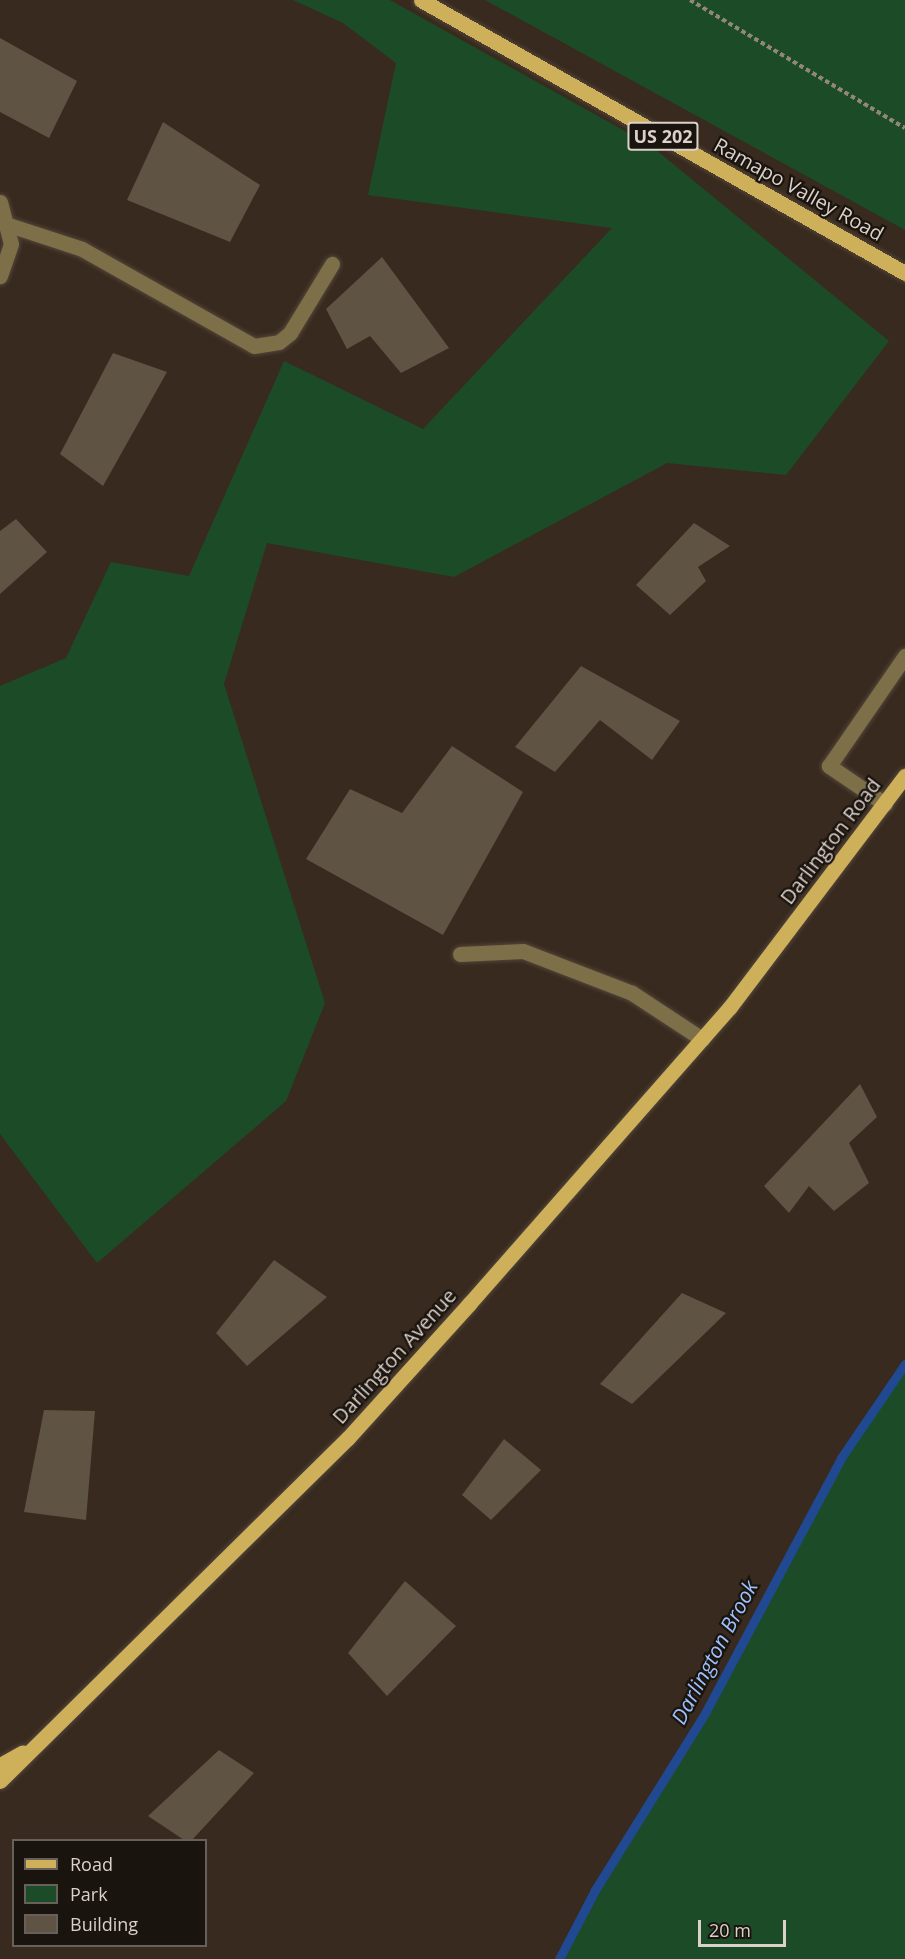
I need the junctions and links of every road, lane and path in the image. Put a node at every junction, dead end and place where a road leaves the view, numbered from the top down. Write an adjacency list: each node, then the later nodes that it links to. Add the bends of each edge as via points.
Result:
1 (421, 0): 7 (main road, Ramapo Valley Road / US 202)
2 (690, 0): 3 (path)
3 (905, 128)
4 (0, 202): 5 (street)
5 (6, 224): 6 (street, via 82,249 254,346 279,342 290,333); 8 (street, via 11,244)
6 (332, 264)
7 (905, 273)
8 (0, 276)
9 (905, 656): 11 (street, via 829,766)
10 (905, 776): 11 (main road, Darlington Road)
11 (885, 804): 12 (main road, Darlington Road)
12 (789, 931): 14 (main road, Darlington Avenue)
13 (460, 954): 14 (street, via 523,951 632,993)
14 (702, 1039): 15 (main road, Darlington Avenue, via 348,1438)
15 (41, 1742): 16 (main road); 17 (main road, Darlington Avenue)
16 (0, 1764)
17 (0, 1781)

